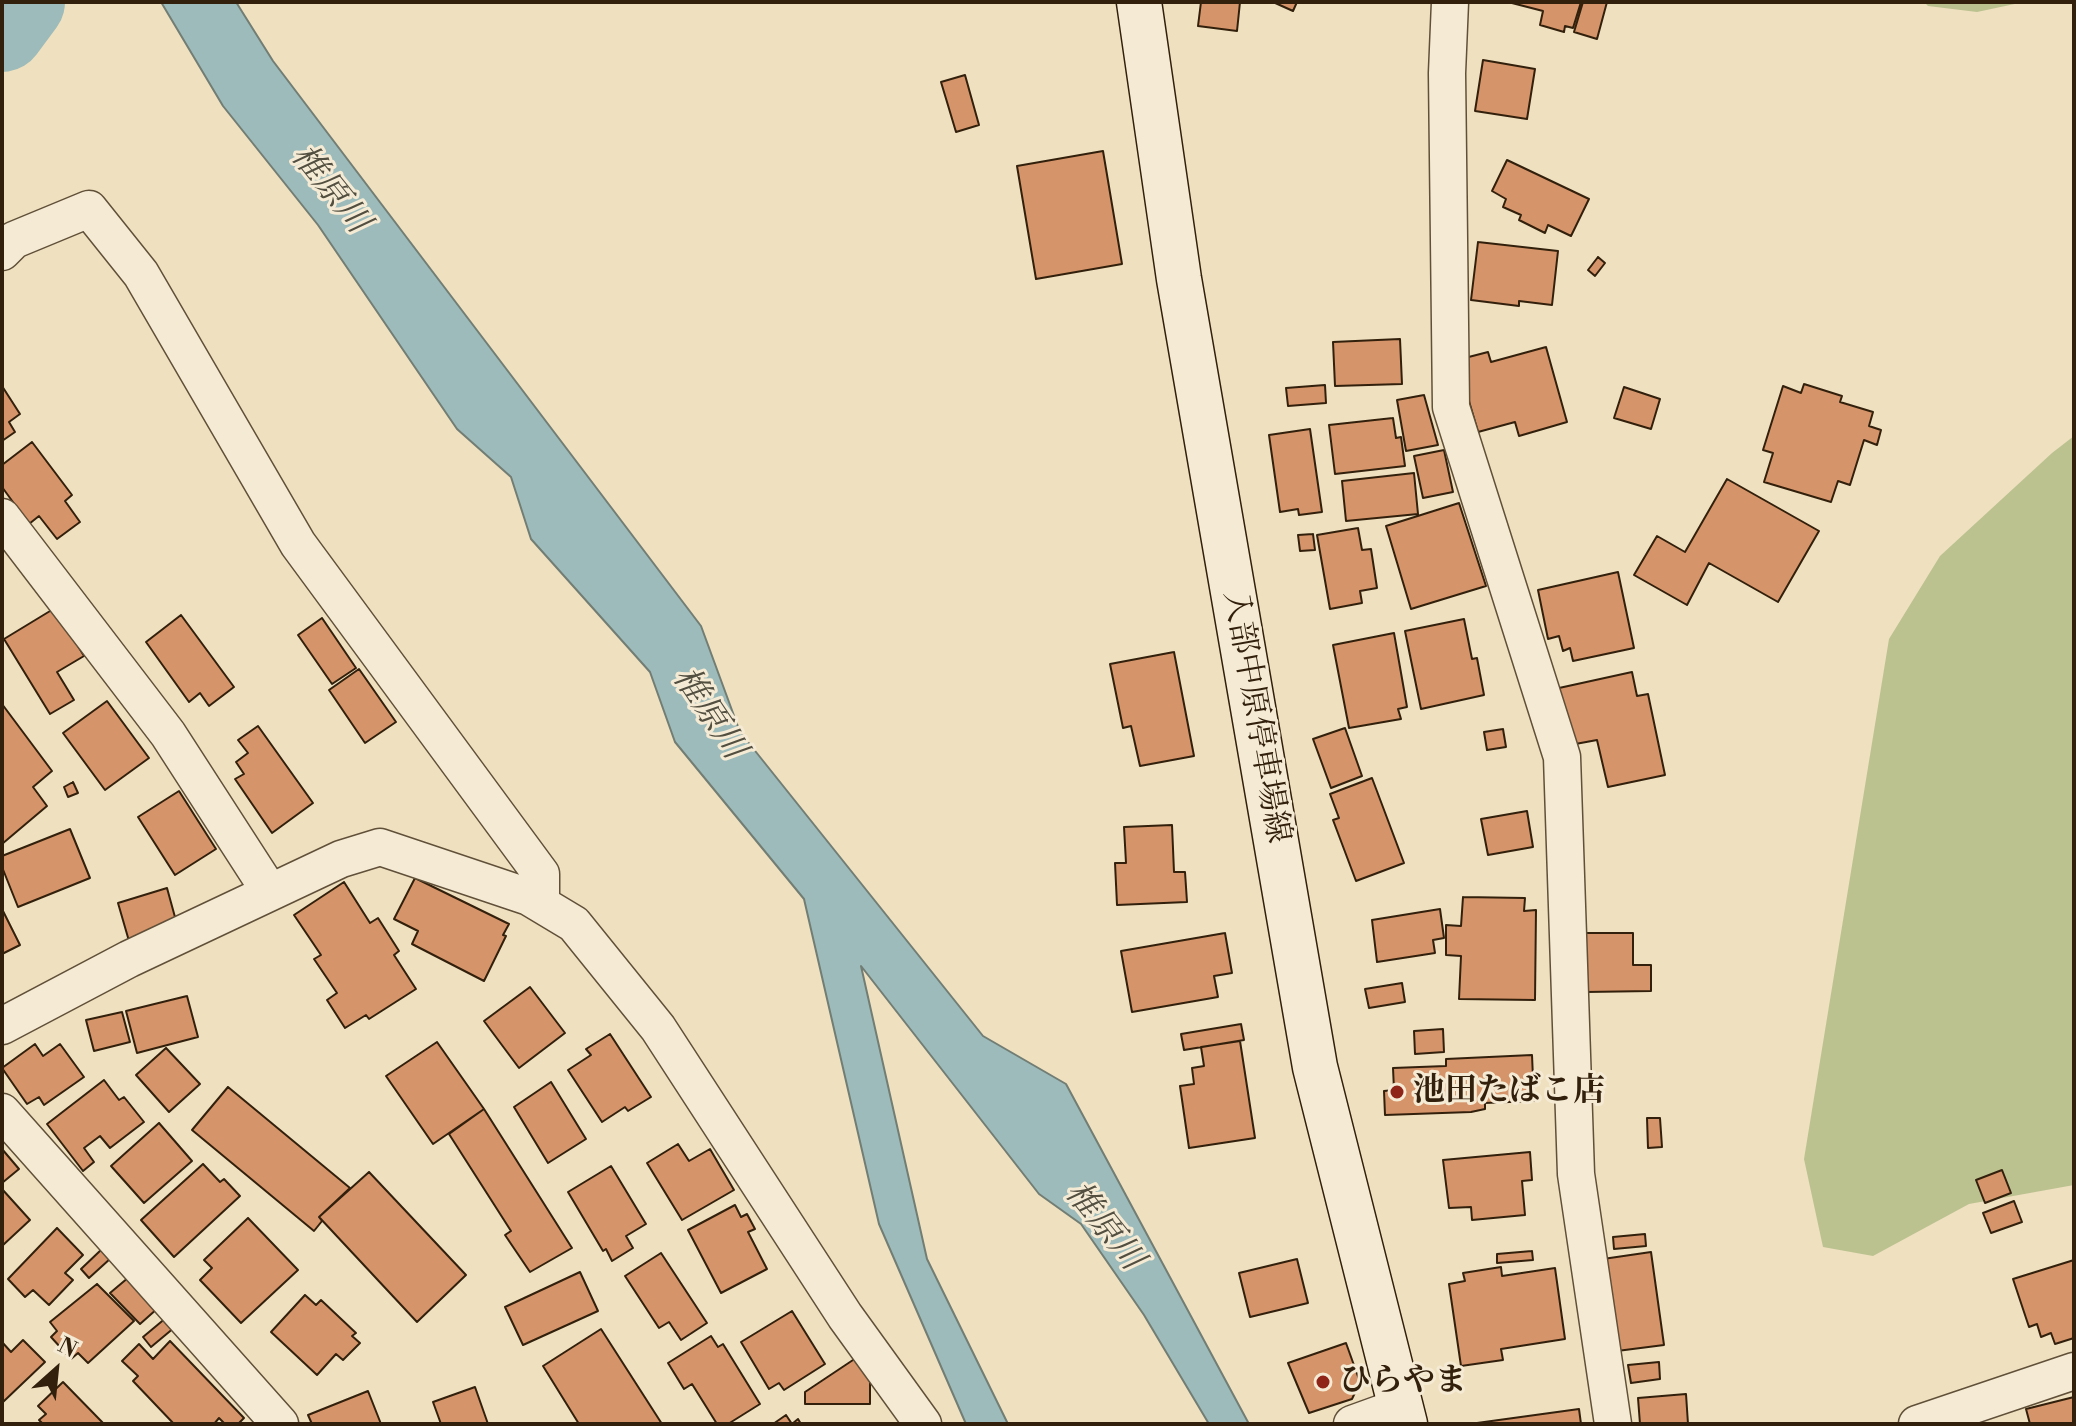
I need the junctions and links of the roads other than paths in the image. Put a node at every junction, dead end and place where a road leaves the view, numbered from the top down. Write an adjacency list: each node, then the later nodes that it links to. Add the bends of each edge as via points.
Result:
1 (1139, 2): 10 (main road, 入部中原停車場線, via 1179,279 1315,1067)
2 (1450, 2): 14 (street, via 1451,407 1562,757 1576,1174)
3 (2, 252): 6 (street, via 14,240 89,209 141,274 298,544 541,874)
4 (2, 517): 5 (street, via 168,734)
5 (270, 892): 6 (street, via 380,847); 7 (street)
6 (541, 904): 11 (street, via 574,924 658,1028)
7 (2, 1026)
8 (2, 1112): 12 (street)
9 (2074, 1371): 15 (street)
10 (1402, 1416): 13 (street)
11 (916, 1420)
12 (280, 1424)
13 (1352, 1424)
14 (1613, 1424)
15 (1917, 1424)

